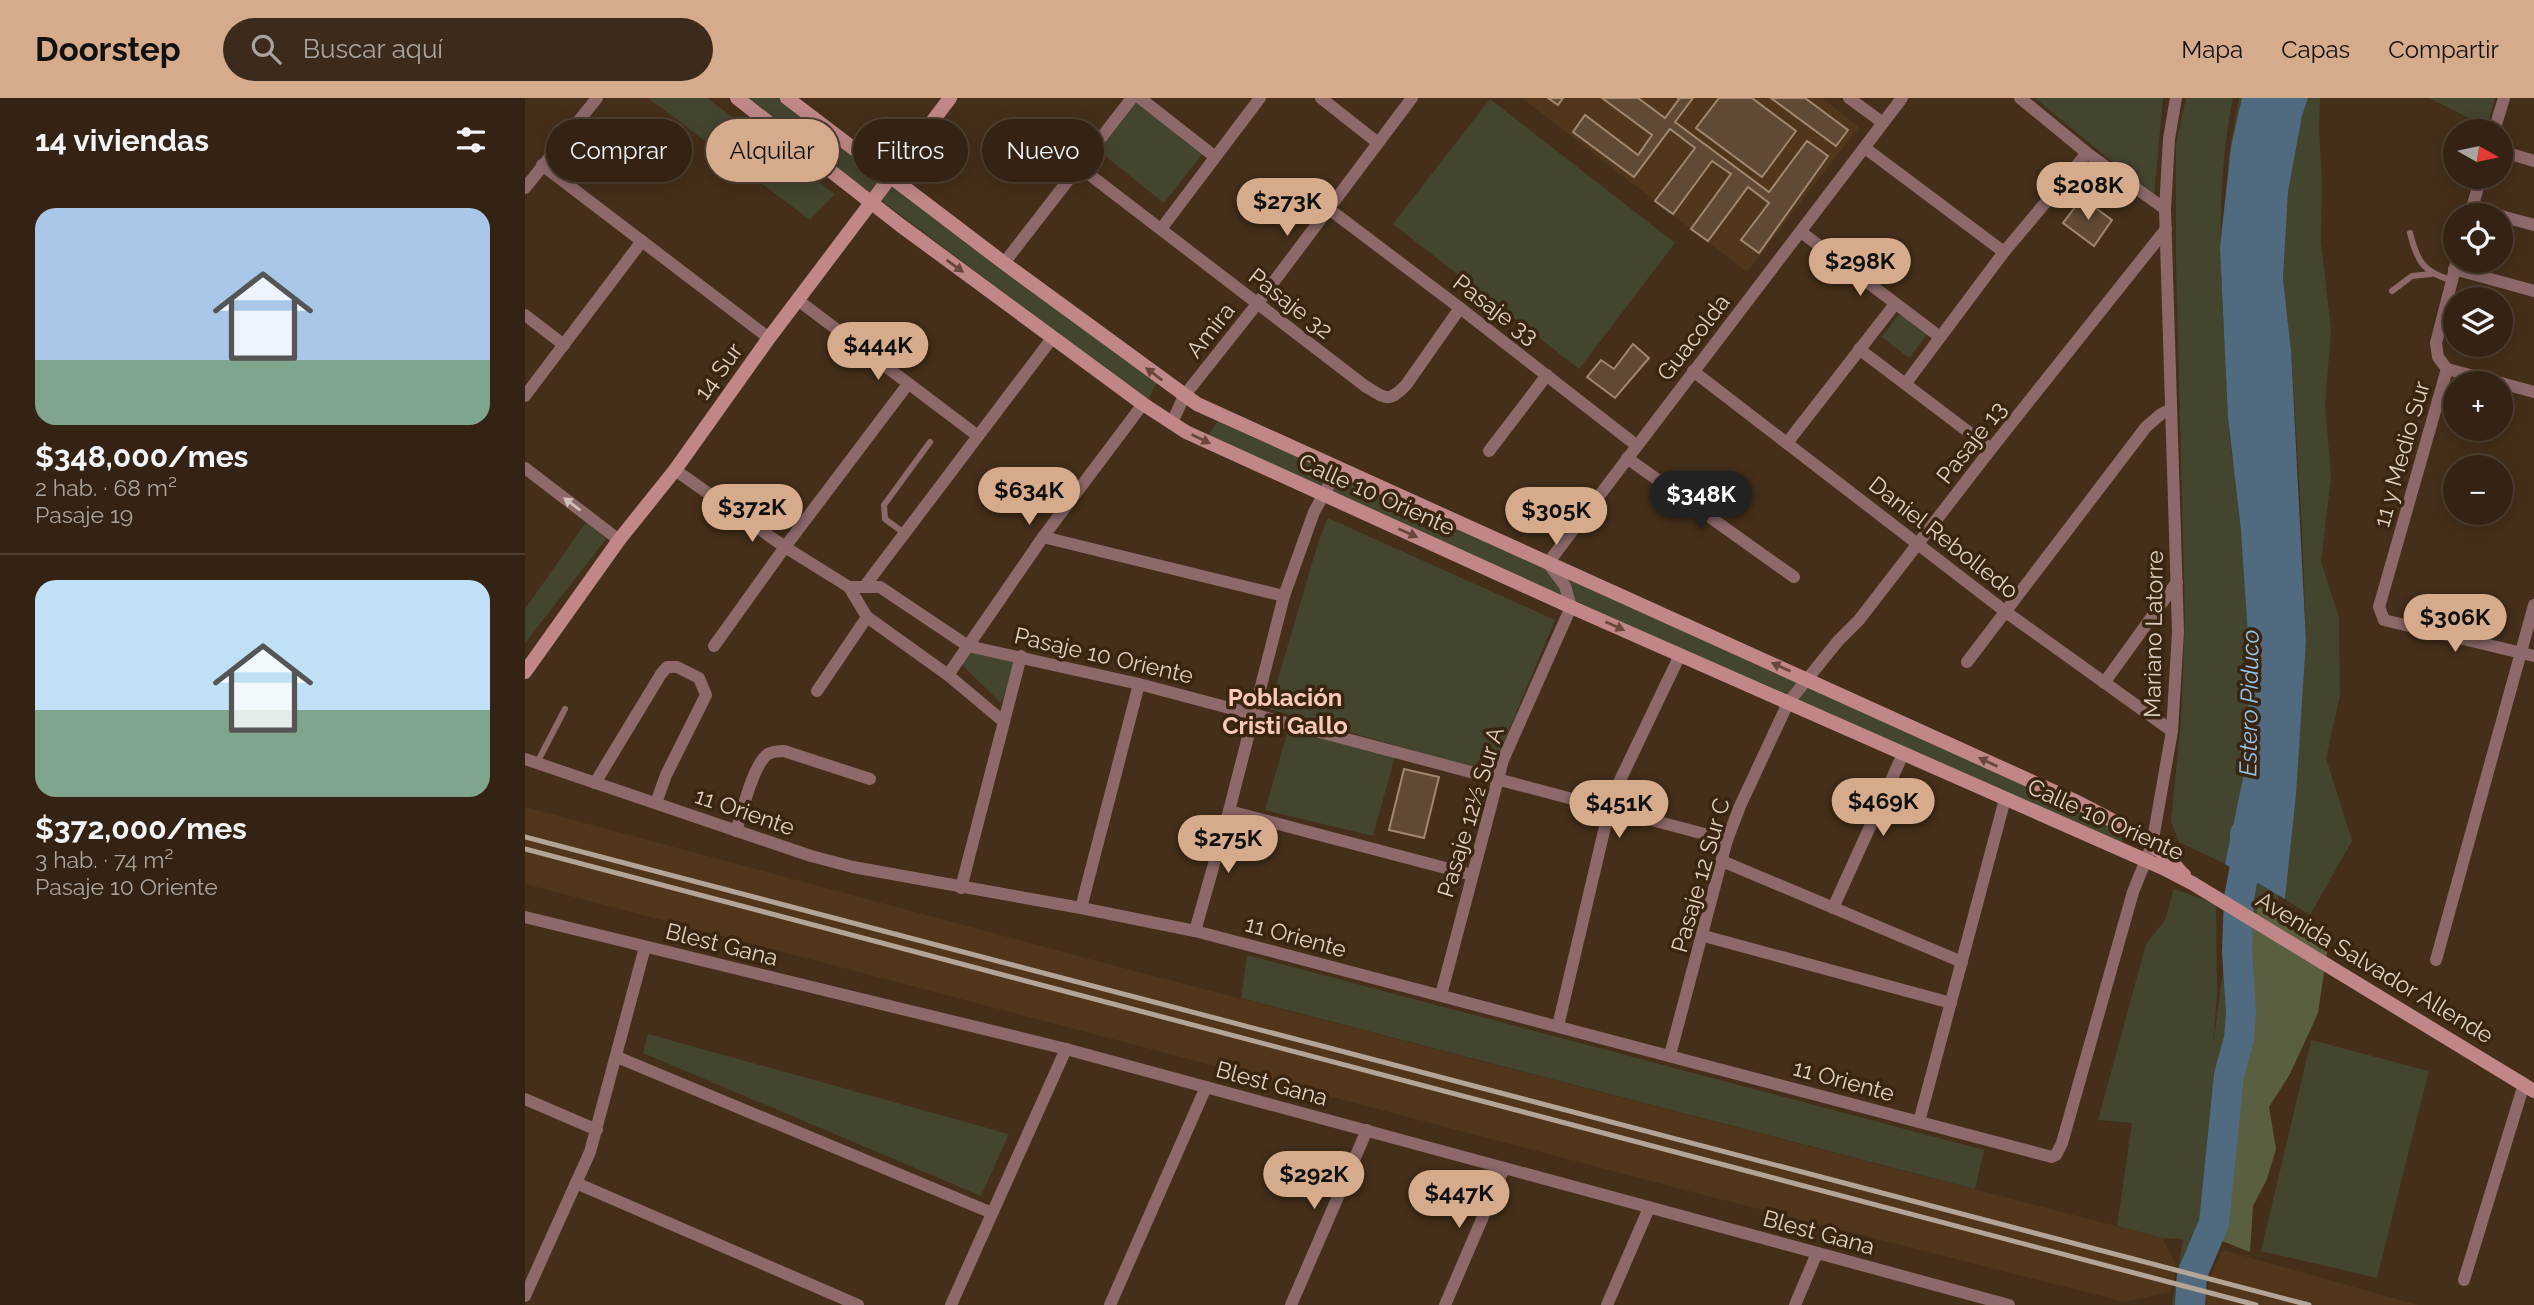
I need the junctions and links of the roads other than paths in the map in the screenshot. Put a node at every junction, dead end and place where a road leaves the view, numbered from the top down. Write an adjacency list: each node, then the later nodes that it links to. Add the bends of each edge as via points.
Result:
1 (597, 98): 26 (street)
2 (737, 98): 32 (main road, Calle 10 Oriente)
3 (787, 98): 20 (main road, Calle 10 Oriente)
4 (950, 98): 15 (main road, 14 Sur)
5 (1132, 98): 18 (street)
6 (1140, 98): 24 (street)
7 (1260, 98): 24 (street)
8 (1321, 98): 19 (street)
9 (1412, 98): 19 (street, Amira)
10 (1849, 98): 17 (street)
11 (1902, 98): 17 (street, Guacolda)
12 (2020, 98): 22 (street)
13 (2176, 98): 34 (street, Mariano Latorre)
14 (2504, 98): 16 (street)
15 (934, 119)
16 (2498, 119)
17 (1883, 123): 21 (street, Guacolda)
18 (1104, 132)
19 (1378, 143): 33 (street, Amira)
20 (853, 148)
21 (1865, 148): 39 (street, Guacolda); 42 (street)
22 (2087, 153): 34 (street); 42 (street)
23 (2513, 155): 25 (street)
24 (1214, 156): 37 (street)
25 (2534, 161)
26 (542, 165): 31 (street); 41 (street)
27 (886, 182): 32 (main road, 14 Sur)
28 (898, 182): 43 (main road, Calle 10 Oriente)
29 (1064, 182): 43 (street)
30 (1099, 182): 37 (street, Pasaje 32)
31 (525, 188)
32 (871, 202): 50 (main road, 14 Sur); 55 (main road, Calle 10 Oriente, one-way to 55)
33 (1329, 209): 51 (street, Amira); 53 (street, Pasaje 33)
34 (2165, 209): 38 (street, Mariano Latorre)
35 (2513, 219): 36 (street)
36 (2534, 225)
37 (1161, 229): 51 (street, Pasaje 32)
38 (2166, 229): 71 (street, Mariano Latorre); 77 (street, Pasaje 13)
39 (1801, 232): 52 (street); 61 (street, Guacolda)
40 (2410, 233): 47 (lane)
41 (642, 241): 57 (street); 58 (street)
42 (2004, 252): 56 (street)
43 (1004, 263): 69 (main road, Calle 10 Oriente, one-way to 43)
44 (2443, 272): 47 (lane)
45 (2453, 273): 60 (street, 11 y Medio Sur, via 2436,342 2438,357)
46 (2465, 273): 49 (street)
47 (2431, 274): 48 (lane, via 2412,276)
48 (2392, 291)
49 (2534, 291)
50 (799, 301): 57 (main road, 14 Sur); 65 (street)
51 (1257, 304): 53 (street, Pasaje 32, via 1389,399 1415,374); 69 (street, Amira)
52 (1895, 304): 56 (street); 59 (street)
53 (1460, 307): 63 (street, Pasaje 33)
54 (525, 315): 58 (street)
55 (1053, 337): 70 (main road, Calle 10 Oriente); 73 (street)
56 (1940, 337): 64 (street)
57 (769, 338): 82 (main road, 14 Sur)
58 (564, 345): 68 (street)
59 (1859, 349): 64 (street); 75 (street)
60 (2447, 369): 62 (street); 101 (street, 11 y Medio Sur, via 2379,607 2384,620)
61 (1693, 371): 75 (street, Daniel Rebolledo); 76 (street, Guacolda)
62 (2455, 371)
63 (1547, 375): 76 (street, Pasaje 33); 78 (street)
64 (1906, 383): 77 (street)
65 (908, 384): 73 (street); 88 (street)
66 (2513, 386): 67 (street)
67 (2534, 392)
68 (525, 396)
69 (1184, 396): 72 (street, Amira); 81 (main road, Calle 10 Oriente)
70 (1143, 404): 72 (main road, Calle 10 Oriente); 85 (street)
71 (2171, 409): 91 (street, Mariano Latorre); 97 (street, via 2146,427)
72 (1172, 424): 83 (main road, Calle 10 Oriente, one-way to 83)
73 (978, 436): 84 (street)
74 (930, 442): 84 (lane, via 884,505 885,519)
75 (1787, 443): 87 (street, Daniel Rebolledo)
76 (1636, 445): 79 (street, Guacolda)
77 (1990, 449): 87 (street, Pasaje 13)
78 (1489, 451)
79 (1627, 457): 89 (street, Guacolda); 90 (street)
80 (525, 468): 86 (street, one-way to 80)
81 (1338, 469): 83 (street); 89 (main road, Calle 10 Oriente)
82 (675, 470): 86 (main road, 14 Sur); 88 (street)
83 (1324, 495): 94 (street); 96 (main road, Calle 10 Oriente, one-way to 96)
84 (904, 533): 93 (street)
85 (1043, 537): 94 (street); 100 (street)
86 (619, 540): 105 (main road, 14 Sur)
87 (1919, 544): 97 (street, Daniel Rebolledo); 107 (street, Pasaje 13)
88 (785, 547): 92 (street); 99 (street)
89 (1548, 563): 96 (street, via 1565,586); 107 (main road, Calle 10 Oriente, one-way to 89)
90 (1794, 577)
91 (2177, 582): 108 (street); 115 (street, Mariano Latorre)
92 (849, 587): 93 (street, Pasaje 10 Oriente); 98 (street)
93 (864, 587): 100 (street, Pasaje 10 Oriente, via 880,587)
94 (1284, 596): 113 (street)
95 (2534, 605): 101 (street)
96 (1571, 607): 102 (main road, Calle 10 Oriente, one-way to 102); 119 (street, Pasaje 12½ Sur A)
97 (2006, 612): 104 (street); 108 (street, Daniel Rebolledo)
98 (867, 617): 106 (street); 110 (street)
99 (713, 646)
100 (968, 646): 103 (street, Pasaje 10 Oriente); 106 (street)
101 (2527, 654): 139 (street)
102 (1680, 655): 111 (main road, Calle 10 Oriente); 123 (street)
103 (1021, 656): 109 (street, Pasaje 10 Oriente); 114 (street)
104 (1967, 662)
105 (525, 672)
106 (948, 675): 114 (street)
107 (1809, 680): 111 (street, Pasaje 12 Sur C); 127 (main road, Calle 10 Oriente, one-way to 107, via 2077,802)
108 (2104, 683): 115 (street, Daniel Rebolledo)
109 (1139, 684): 113 (street, Pasaje 10 Oriente); 133 (street)
110 (817, 691)
111 (1789, 703): 116 (main road, Calle 10 Oriente); 126 (street, Pasaje 12 Sur C)
112 (565, 709): 117 (lane)
113 (1254, 713): 119 (street, Pasaje 10 Oriente); 124 (street)
114 (1004, 722): 132 (street)
115 (2172, 731): 127 (street, Mariano Latorre)
116 (1903, 754): 121 (main road, Calle 10 Oriente); 134 (street)
117 (531, 761): 120 (street, 11 Oriente)
118 (870, 779): 125 (street, via 775,751 758,766)
119 (1497, 780): 123 (street, Pasaje 10 Oriente); 130 (street, Pasaje 12½ Sur A)
120 (595, 783): 122 (street, 11 Oriente); 122 (street, via 661,674 667,667 677,667 699,678 706,695 669,766)
121 (2005, 799): 129 (main road, Calle 10 Oriente); 140 (street)
122 (656, 803): 125 (street, 11 Oriente)
123 (1608, 810): 126 (street, Pasaje 10 Oriente); 143 (street)
124 (1229, 811): 130 (street); 136 (street)
125 (736, 831): 132 (street, 11 Oriente, via 853,867)
126 (1727, 841): 128 (street, Pasaje 12 Sur C)
127 (2152, 845): 129 (street, Mariano Latorre); 131 (main road, Calle 10 Oriente)
128 (1722, 861): 134 (street); 137 (street, Pasaje 12 Sur C)
129 (2146, 862): 131 (main road, Calle 10 Oriente); 153 (street, Mariano Latorre, via 2133,891)
130 (1472, 875): 141 (street, Pasaje 12½ Sur A)
131 (2192, 883): 148 (main road, Avenida Salvador Allende)
132 (961, 888): 133 (street, 11 Oriente)
133 (1081, 908): 136 (street, 11 Oriente)
134 (1833, 908): 140 (street)
135 (525, 917): 138 (street, Blest Gana)
136 (1195, 931): 141 (street, 11 Oriente)
137 (1703, 936): 142 (street); 145 (street, Pasaje 12 Sur C)
138 (645, 947): 144 (street, Blest Gana); 146 (street)
139 (2435, 960)
140 (1962, 962): 142 (street)
141 (1441, 995): 143 (street, 11 Oriente)
142 (1951, 1003): 150 (street)
143 (1558, 1026): 145 (street, 11 Oriente)
144 (1066, 1049): 147 (street, Blest Gana); 157 (street)
145 (1670, 1055): 150 (street, 11 Oriente)
146 (617, 1057): 151 (street); 157 (street)
147 (1206, 1087): 152 (street, Blest Gana); 164 (street)
148 (2529, 1088): 159 (street)
149 (525, 1099): 151 (street)
150 (1919, 1122): 153 (street, 11 Oriente, via 2046,1157)
151 (597, 1130): 155 (street)
152 (1367, 1130): 154 (street, Blest Gana); 165 (street)
153 (2056, 1155)
154 (1504, 1168): 156 (street, Blest Gana); 166 (street)
155 (576, 1183): 160 (street); 162 (street)
156 (1649, 1208): 158 (street, Blest Gana); 167 (street)
157 (992, 1213): 163 (street)
158 (1817, 1253): 161 (street, Blest Gana); 168 (street)
159 (2464, 1280)
160 (525, 1296)
161 (2007, 1304)
162 (857, 1305)
163 (951, 1305)
164 (1110, 1305)
165 (1291, 1305)
166 (1445, 1305)
167 (1607, 1305)
168 (1795, 1305)

